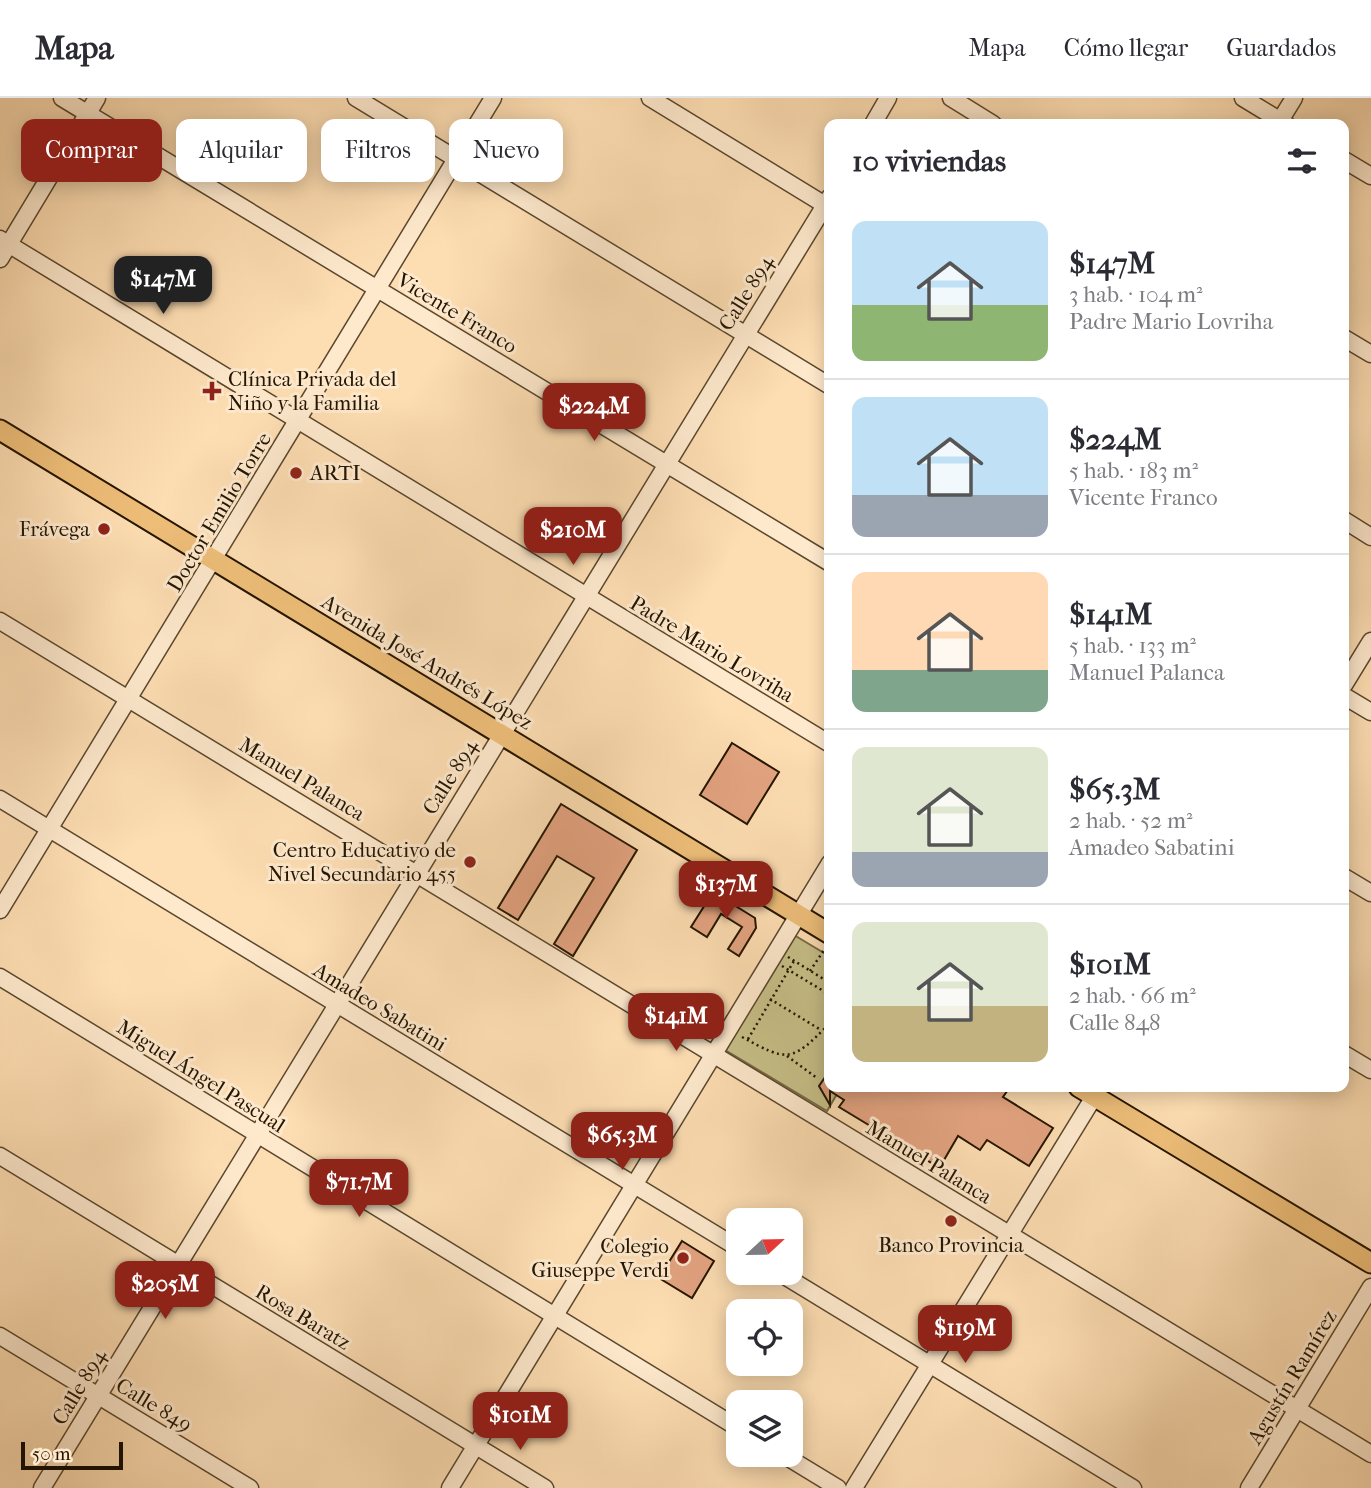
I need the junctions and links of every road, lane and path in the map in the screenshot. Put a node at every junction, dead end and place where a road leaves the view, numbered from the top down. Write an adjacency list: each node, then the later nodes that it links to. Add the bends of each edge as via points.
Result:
1 (62, 98): 10 (street, Vicente Franco)
2 (97, 98): 10 (street)
3 (356, 98): 16 (street)
4 (493, 98): 11 (street, Doctor Emilio Torre)
5 (650, 98): 21 (street)
6 (888, 98): 12 (street)
7 (951, 98): 13 (street)
8 (1243, 98): 14 (street)
9 (1294, 98): 15 (street)
10 (88, 114): 23 (street); 25 (street, Vicente Franco)
11 (481, 119)
12 (876, 119)
13 (985, 119)
14 (1275, 119)
15 (1283, 119)
16 (449, 154)
17 (1349, 162): 19 (street)
18 (449, 172): 25 (street, Doctor Emilio Torre)
19 (1371, 176)
20 (495, 182): 26 (street)
21 (824, 201)
22 (824, 209): 26 (street, Calle 894)
23 (4, 242): 24 (street); 30 (street, Padre Mario Lovriha)
24 (0, 259)
25 (378, 289): 30 (street, Doctor Emilio Torre); 32 (street, Vicente Franco)
26 (745, 334): 29 (street); 32 (street, Calle 894)
27 (1349, 341): 28 (street)
28 (1371, 354)
29 (824, 382)
30 (298, 419): 36 (street, Doctor Emilio Torre); 37 (street, Padre Mario Lovriha)
31 (0, 430): 36 (main road, Avenida José Andrés López)
32 (665, 466): 35 (street, Vicente Franco); 37 (street, Calle 894)
33 (1349, 523): 34 (street)
34 (1371, 537)
35 (824, 559)
36 (215, 560): 41 (street, Doctor Emilio Torre); 44 (main road, Avenida José Andrés López)
37 (584, 596): 44 (street, Calle 894); 45 (street, Padre Mario Lovriha)
38 (0, 621): 41 (street, Manuel Palanca)
39 (1371, 641): 40 (street)
40 (1349, 677)
41 (129, 698): 47 (street, Doctor Emilio Torre); 49 (street, Manuel Palanca)
42 (1349, 699): 43 (street)
43 (1371, 712)
44 (501, 735): 49 (street, Calle 894); 53 (main road, Avenida José Andrés López)
45 (824, 740)
46 (0, 799): 47 (street, Amadeo Sabatini)
47 (49, 828): 52 (street, Doctor Emilio Torre); 65 (street, Amadeo Sabatini)
48 (824, 872): 53 (street)
49 (415, 874): 65 (street, Calle 894); 69 (street, Manuel Palanca)
50 (1349, 880): 51 (street)
51 (1371, 893)
52 (0, 909)
53 (797, 915): 54 (main road, Avenida José Andrés López); 56 (street)
54 (824, 931)
55 (824, 949): 59 (path)
56 (773, 954): 57 (path); 58 (path); 62 (street)
57 (794, 961): 58 (path); 59 (path)
58 (789, 970): 63 (path); 64 (path)
59 (810, 971): 61 (path)
60 (0, 977): 76 (street, Miguel Ángel Pascual)
61 (824, 979)
62 (752, 988): 64 (path); 66 (street)
63 (824, 991)
64 (771, 1000): 67 (path); 68 (path)
65 (337, 1006): 76 (street, Calle 894); 78 (street, Amadeo Sabatini)
66 (727, 1028): 68 (path); 69 (street)
67 (822, 1031): 70 (path)
68 (748, 1040): 70 (path, via 775,1055)
69 (712, 1053): 78 (street); 79 (street, Manuel Palanca)
70 (787, 1056): 73 (path)
71 (1349, 1057): 72 (street)
72 (1371, 1070)
73 (817, 1078)
74 (1090, 1092): 79 (street)
75 (1094, 1092): 81 (main road)
76 (256, 1135): 82 (street, Calle 894); 85 (street, Miguel Ángel Pascual)
77 (0, 1156): 82 (street, Rosa Baratz)
78 (636, 1185): 80 (street, Amadeo Sabatini); 85 (street)
79 (1009, 1235): 87 (street); 89 (street, Manuel Palanca)
80 (726, 1241)
81 (1371, 1263)
82 (178, 1265): 88 (street, Calle 894); 91 (street, Rosa Baratz)
83 (799, 1285): 87 (street)
84 (1371, 1287): 89 (street, Agustín Ramírez)
85 (554, 1316): 90 (street, Miguel Ángel Pascual); 91 (street)
86 (0, 1336): 88 (street, Calle 849)
87 (929, 1364): 99 (street); 100 (street)
88 (98, 1396): 94 (street, Calle 894); 95 (street, Calle 849)
89 (1297, 1408): 92 (street, Manuel Palanca); 101 (street, Agustín Ramírez)
90 (726, 1421)
91 (476, 1447): 96 (street); 97 (street, Rosa Baratz)
92 (1371, 1454)
93 (803, 1467): 98 (street)
94 (42, 1488)
95 (250, 1488)
96 (450, 1488)
97 (545, 1488)
98 (838, 1488)
99 (854, 1488)
100 (1133, 1488)
101 (1249, 1488)

